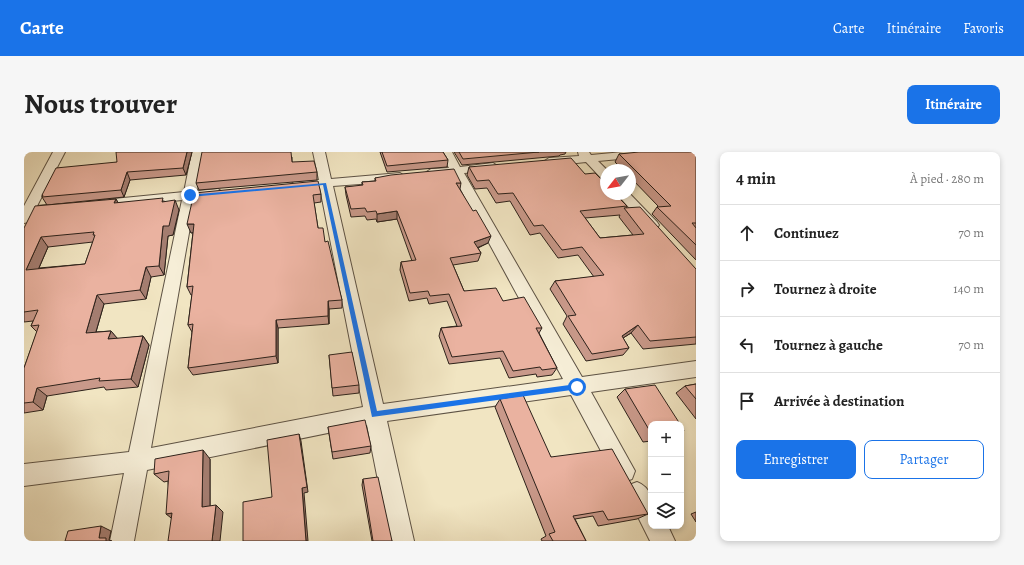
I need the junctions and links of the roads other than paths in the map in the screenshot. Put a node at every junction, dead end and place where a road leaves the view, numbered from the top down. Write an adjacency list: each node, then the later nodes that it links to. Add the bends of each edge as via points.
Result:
1 (59, 152): 18 (street)
2 (198, 152): 14 (street)
3 (319, 152): 11 (street)
4 (446, 152): 10 (street)
5 (663, 152): 6 (street)
6 (586, 155): 7 (street); 9 (street)
7 (535, 164)
8 (504, 166): 10 (street)
9 (600, 170)
10 (457, 171): 11 (street); 21 (street)
11 (325, 184): 12 (street); 22 (street)
12 (285, 187)
13 (230, 192): 14 (street)
14 (190, 195): 16 (street); 23 (street)
15 (629, 200): 19 (street)
16 (83, 206)
17 (67, 207): 18 (street)
18 (26, 214)
19 (659, 233)
20 (696, 369): 21 (street)
21 (577, 387): 22 (street); 25 (street)
22 (374, 414): 23 (street); 28 (street)
23 (138, 461): 24 (street); 27 (street)
24 (24, 474)
25 (648, 514)
26 (657, 529): 29 (street)
27 (122, 541)
28 (402, 541)
29 (663, 541)

